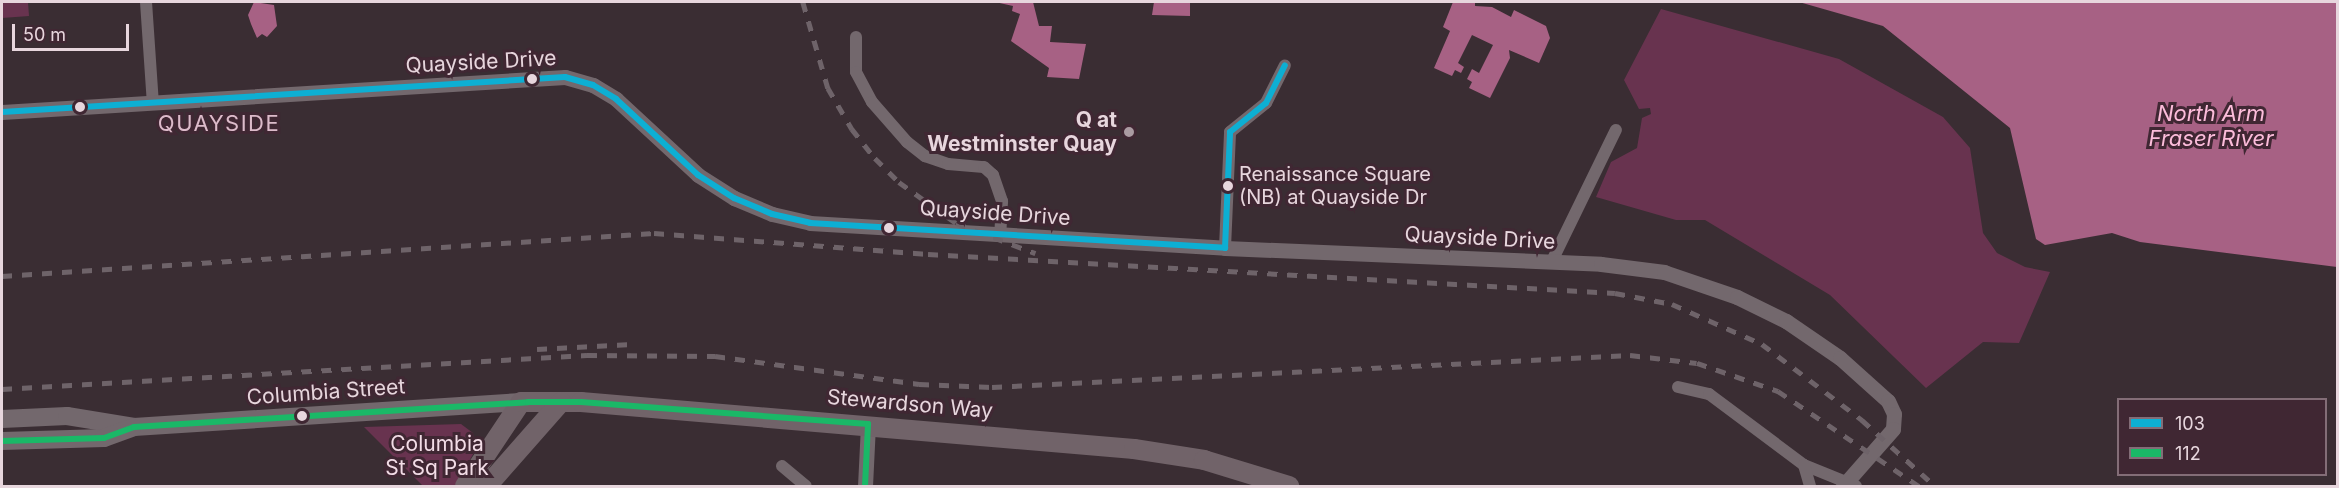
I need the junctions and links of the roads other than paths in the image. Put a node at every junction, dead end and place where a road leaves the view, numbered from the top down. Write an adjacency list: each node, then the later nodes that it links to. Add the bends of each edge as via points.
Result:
1 (146, 2): 4 (street)
2 (856, 37): 7 (street, via 856,72 872,102 907,142 925,156 948,164 984,167 993,175 1002,201)
3 (1285, 65): 8 (street, via 1266,103 1230,132)
4 (153, 104): 5 (street, Quayside Drive); 7 (street, Quayside Drive, via 565,77 593,85 616,99 698,175 734,198 772,214 810,223)
5 (2, 112)
6 (1616, 130): 9 (street)
7 (1000, 235): 8 (street, Quayside Drive)
8 (1225, 248): 9 (street, Quayside Drive)
9 (1551, 263): 25 (street, Quayside Drive, via 1664,272 1737,297 1810,336 1890,405 1893,429)
10 (1678, 387): 17 (street, via 1709,394)
11 (521, 402): 12 (main road, Stewardson Way); 15 (main road, Columbia Street); 19 (main road)
12 (561, 402): 14 (main road, Stewardson Way); 20 (main road)
13 (2, 419): 15 (main road, Columbia Street, via 67,416)
14 (868, 424): 22 (street); 23 (main road, Stewardson Way, via 1134,449 1204,460)
15 (134, 428): 16 (main road, Columbia Street, via 104,438)
16 (2, 441)
17 (1804, 465): 24 (street); 26 (street)
18 (782, 466): 21 (street)
19 (465, 486)
20 (487, 486)
21 (806, 486)
22 (865, 486)
23 (1289, 486)
24 (1809, 486)
25 (1843, 486)
26 (1856, 486)

